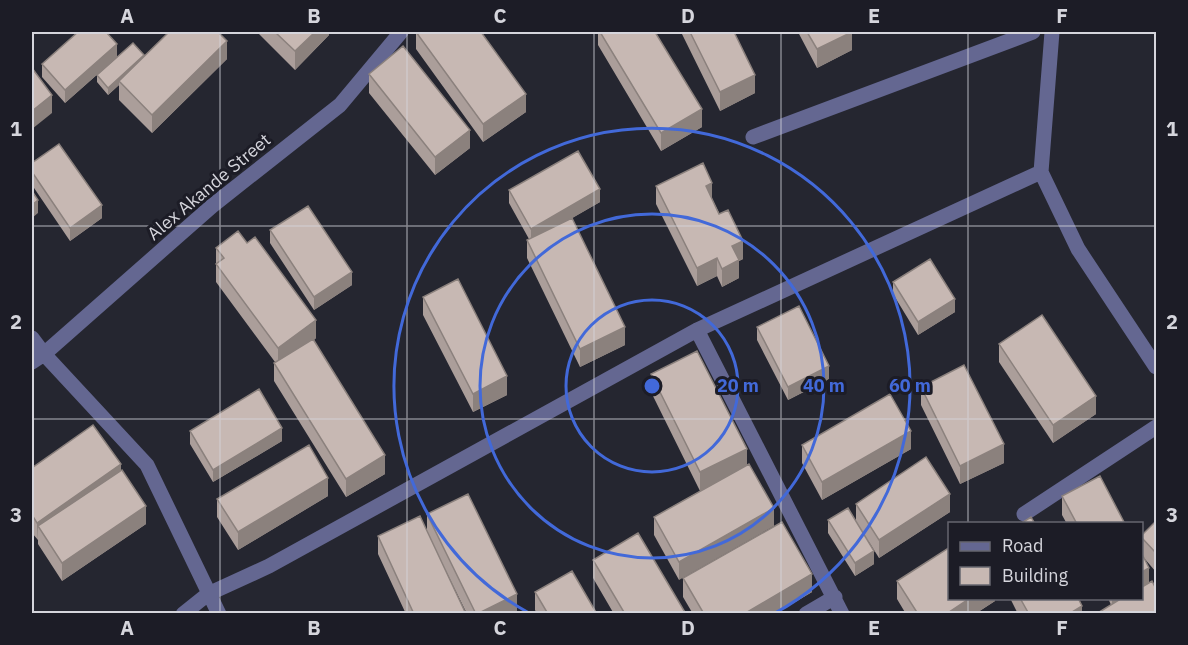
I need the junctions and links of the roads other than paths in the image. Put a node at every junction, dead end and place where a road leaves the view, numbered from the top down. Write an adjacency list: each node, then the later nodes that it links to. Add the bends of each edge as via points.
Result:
1 (401, 32): 8 (street, Alex Akande Street, via 340,105 213,206)
2 (1033, 32): 4 (street)
3 (1053, 32): 5 (street)
4 (753, 137)
5 (1041, 172): 6 (street); 9 (street, via 1078,249)
6 (697, 330): 12 (street, via 269,566); 13 (street)
7 (32, 338): 8 (street)
8 (38, 358): 12 (street, via 147,465)
9 (1156, 367)
10 (1156, 427): 11 (street)
11 (1024, 514)
12 (208, 594): 14 (street); 15 (street)
13 (835, 597): 16 (street); 17 (street)
14 (183, 614)
15 (219, 614)
16 (806, 614)
17 (842, 614)

